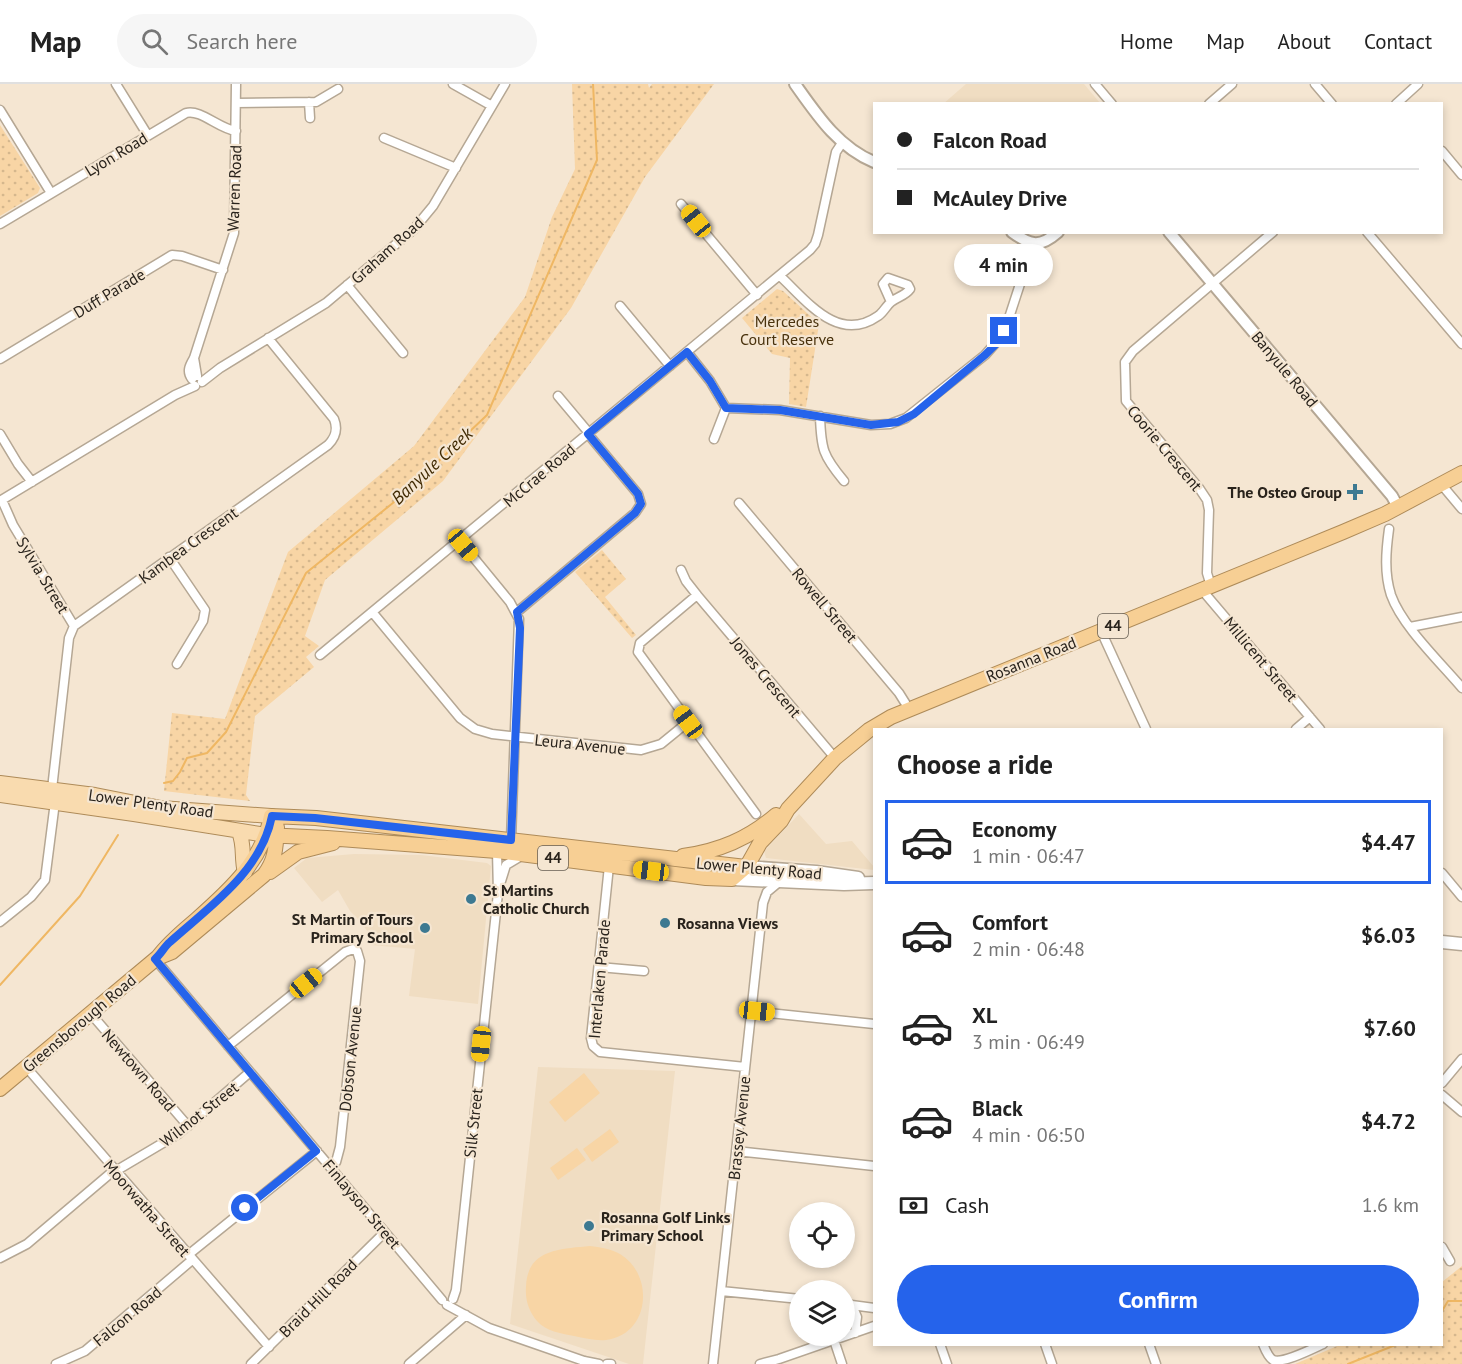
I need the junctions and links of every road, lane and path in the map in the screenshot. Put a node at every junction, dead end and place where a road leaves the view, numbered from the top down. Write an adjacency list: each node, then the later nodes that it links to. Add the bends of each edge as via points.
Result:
1 (116, 84): 21 (street)
2 (236, 84): 16 (street, Warren Road)
3 (453, 84): 17 (street)
4 (505, 84): 17 (street, Graham Road)
5 (795, 84): 23 (street)
6 (1095, 84): 12 (street)
7 (1232, 84): 13 (street)
8 (1316, 84): 14 (street)
9 (1418, 84): 15 (street)
10 (338, 89): 11 (street, via 320,101)
11 (309, 102): 16 (street); 19 (street)
12 (1110, 102)
13 (1211, 102)
14 (1330, 102)
15 (1400, 102)
16 (236, 103): 20 (street, Warren Road)
17 (492, 106): 26 (street, Graham Road)
18 (0, 110): 28 (street)
19 (310, 118)
20 (236, 131): 21 (street, Lyon Road, via 191,112); 37 (street, Warren Road, via 235,227)
21 (147, 134): 28 (street, Lyon Road)
22 (384, 138): 26 (street)
23 (842, 143): 25 (street); 38 (street, McCrae Road, via 836,152 815,244)
24 (1443, 152): 27 (street)
25 (873, 162)
26 (456, 168): 40 (street, Graham Road, via 421,221)
27 (1462, 175)
28 (51, 193): 30 (street, Lyon Road)
29 (681, 204): 41 (street)
30 (0, 224)
31 (1015, 234): 36 (street)
32 (1055, 234): 36 (street, via 1043,243)
33 (1171, 234): 39 (street, Banyule Road)
34 (1271, 234): 39 (street, Coorie Crescent)
35 (1369, 234): 45 (street)
36 (1033, 244): 53 (street, via 1000,338 921,408 906,418 880,425)
37 (224, 270): 48 (street, Duff Parade, via 172,255); 50 (street, Warren Road, via 194,358)
38 (780, 276): 41 (street, McCrae Road); 42 (street, via 824,318 840,325 859,325 879,316)
39 (1213, 284): 63 (street, Banyule Road); 69 (street, Coorie Crescent, via 1130,354 1125,367 1126,401 1207,500)
40 (347, 285): 44 (street, Graham Road); 47 (street)
41 (756, 295): 46 (street, McCrae Road)
42 (891, 302)
43 (620, 306): 49 (street)
44 (268, 339): 50 (street, Graham Road); 67 (street, Kambea Crescent, via 332,415 334,438)
45 (1462, 344)
46 (687, 352): 49 (street, McCrae Road); 52 (street)
47 (403, 353)
48 (0, 359)
49 (670, 366): 55 (street, McCrae Road)
50 (196, 380): 59 (street, Graham Road)
51 (558, 396): 55 (street)
52 (726, 408): 53 (street); 56 (street)
53 (820, 416): 58 (street, via 823,452)
54 (0, 434): 59 (street)
55 (589, 434): 66 (street, McCrae Road); 71 (street, via 638,494 640,507)
56 (714, 439)
57 (1462, 473): 60 (highway, Rosanna Road / 44)
58 (844, 481)
59 (29, 483): 61 (street, Graham Road)
60 (1441, 484): 63 (highway, Rosanna Road / 44); 64 (street)
61 (1, 503): 74 (street, Sylvia Street)
62 (739, 503): 80 (street, Rowell Street, via 900,693)
63 (1398, 507): 69 (highway, Rosanna Road / 44)
64 (1462, 509)
65 (1389, 529): 75 (street, via 1388,584)
66 (460, 541): 71 (street); 72 (street, McCrae Road)
67 (169, 557): 74 (street, Kambea Crescent); 78 (street, via 205,610)
68 (681, 570): 70 (street, Jones Crescent)
69 (1207, 588): 76 (highway, Rosanna Road / 44); 81 (street, Millicent Street)
70 (697, 595): 82 (street, via 638,648); 87 (street, Jones Crescent)
71 (517, 612): 86 (street, via 520,628)
72 (373, 613): 77 (street, McCrae Road); 86 (street, Leura Avenue, via 465,722 486,733)
73 (1462, 617): 75 (street)
74 (74, 626): 90 (street, via 69,638)
75 (1410, 627): 79 (street)
76 (1101, 631): 80 (highway, Rosanna Road / 44); 83 (street)
77 (320, 656)
78 (177, 664)
79 (1462, 688)
80 (909, 709): 87 (highway, Rosanna Road / 44, via 869,730)
81 (1310, 717): 84 (street); 85 (street, Millicent Street)
82 (688, 722): 86 (street, Leura Avenue, via 661,744 641,750); 92 (street)
83 (1146, 728)
84 (1297, 728)
85 (1319, 728)
86 (516, 737): 99 (street)
87 (836, 758): 91 (highway, Rosanna Road / 44)
88 (0, 783): 90 (main road, Lower Plenty Road / 44)
89 (0, 795): 90 (main road, Lower Plenty Road / 44)
90 (54, 796): 93 (main road, Lower Plenty Road / 44); 95 (main road, Lower Plenty Road / 44); 119 (street, via 45,880)
91 (788, 809): 100 (highway, Rosanna Road / 44); 106 (highway, Rosanna Road / 44)
92 (756, 814)
93 (275, 816): 94 (highway, Lower Plenty Road / 44); 96 (highway, Greensborough Road)
94 (295, 817): 97 (highway, via 292,828); 99 (highway, Lower Plenty Road / 44)
95 (239, 832): 96 (main road, Lower Plenty Road / 44); 107 (main road)
96 (272, 836): 97 (highway, Lower Plenty Road / 44); 107 (highway, Greensborough Road); 114 (highway, Greensborough Road, via 273,861)
97 (307, 837): 98 (highway, Lower Plenty Road / 44)
98 (350, 840): 101 (highway, Lower Plenty Road / 44); 114 (highway, via 298,852)
99 (511, 840): 103 (highway, Lower Plenty Road / 44)
100 (738, 842): 103 (highway, Rosanna Road / 44); 109 (highway, via 731,849)
101 (497, 851): 102 (highway, Lower Plenty Road / 44); 116 (street, Silk Street)
102 (523, 855): 105 (highway, Lower Plenty Road / 44); 116 (street, Silk Street, via 506,865)
103 (660, 859): 104 (highway, Lower Plenty Road)
104 (697, 863): 109 (highway, Lower Plenty Road); 110 (highway, via 706,870)
105 (609, 866): 110 (highway, Lower Plenty Road / 44); 123 (street, Interlaken Parade)
106 (746, 867): 109 (highway, Lower Plenty Road); 112 (main road, Lower Plenty Road)
107 (245, 872): 122 (highway, Greensborough Road)
108 (1443, 874): 117 (street)
109 (730, 875): 110 (highway, Lower Plenty Road / 44); 111 (main road, Lower Plenty Road)
110 (706, 878)
111 (757, 880): 115 (main road, Lower Plenty Road); 118 (street, Brassey Avenue)
112 (873, 881)
113 (873, 881): 115 (main road, Lower Plenty Road)
114 (257, 882): 122 (highway, Greensborough Road, via 172,952)
115 (779, 882): 118 (street, via 767,892)
116 (498, 893): 149 (street, Silk Street, via 456,1281)
117 (1462, 897)
118 (763, 903): 125 (street, Brassey Avenue)
119 (0, 922)
120 (1443, 942): 121 (main road)
121 (1462, 944)
122 (156, 958): 126 (highway, Greensborough Road); 128 (street, Finlayson Street)
123 (599, 967): 124 (street); 130 (street, Interlaken Parade, via 591,1038 595,1049)
124 (644, 971)
125 (751, 1011): 127 (street); 130 (street, Brassey Avenue)
126 (91, 1014): 131 (highway, Greensborough Road); 137 (street, Newtown Road)
127 (873, 1024)
128 (228, 1046): 132 (street, Finlayson Street); 141 (street, Dobson Avenue, via 343,953 356,950 360,961 340,1147)
129 (1462, 1059): 133 (street)
130 (745, 1067): 139 (street, Brassey Avenue)
131 (27, 1068): 134 (highway, Greensborough Road); 142 (street, Moorwatha Street)
132 (250, 1072): 137 (street, Wilmot Street); 138 (street, Finlayson Street)
133 (1443, 1082)
134 (0, 1089)
135 (1443, 1096): 136 (street)
136 (1462, 1112)
137 (188, 1126): 142 (street, Wilmot Street)
138 (316, 1151): 141 (street, Finlayson Street); 145 (street, Falcon Road)
139 (736, 1151): 140 (street); 148 (street, Brassey Avenue)
140 (873, 1166)
141 (331, 1168): 143 (street, Finlayson Street)
142 (116, 1171): 145 (street, Moorwatha Street); 146 (street, Wilmot Street, via 27,1244)
143 (385, 1232): 149 (street, Finlayson Street, via 429,1284); 164 (street, Braid Hill Road)
144 (1443, 1249): 147 (street)
145 (190, 1257): 164 (street, Moorwatha Street); 167 (street, Falcon Road, via 85,1351)
146 (0, 1258)
147 (1450, 1261)
148 (721, 1291): 150 (street); 171 (street, Brassey Avenue)
149 (448, 1298): 154 (street, Finlayson Street)
150 (789, 1298)
151 (855, 1305): 152 (street)
152 (873, 1308)
153 (855, 1314): 156 (street)
154 (466, 1315): 166 (street, Finlayson Street, via 489,1328); 169 (street)
155 (873, 1326): 156 (street)
156 (855, 1333)
157 (818, 1346): 165 (street)
158 (836, 1346): 173 (street)
159 (941, 1346): 174 (street)
160 (1046, 1346): 175 (street)
161 (1150, 1346): 176 (street)
162 (1264, 1346): 163 (street, via 1271,1359 1278,1362)
163 (1319, 1346)
164 (269, 1347): 168 (street, Braid Hill Road)
165 (776, 1362): 172 (street)
166 (590, 1363): 170 (street, Finlayson Street)
167 (56, 1364)
168 (251, 1364)
169 (409, 1364)
170 (599, 1364)
171 (714, 1364)
172 (760, 1364)
173 (842, 1364)
174 (947, 1364)
175 (1052, 1364)
176 (1156, 1364)

